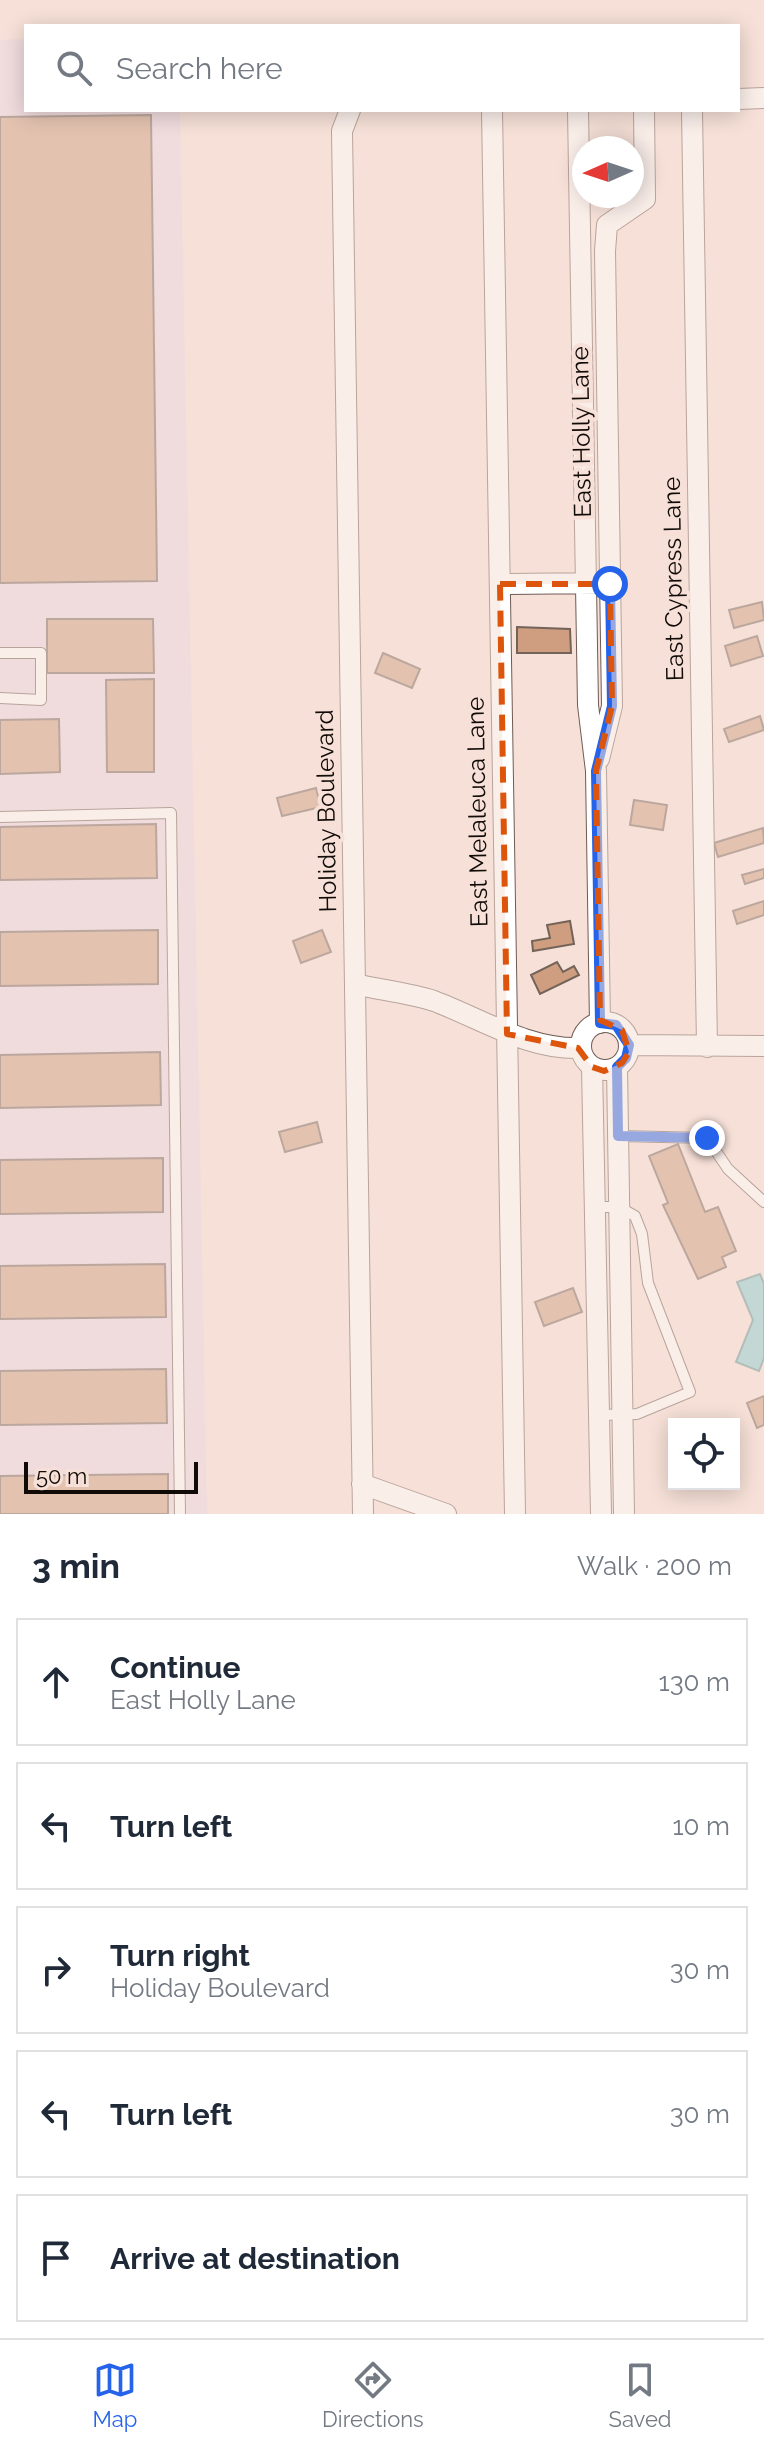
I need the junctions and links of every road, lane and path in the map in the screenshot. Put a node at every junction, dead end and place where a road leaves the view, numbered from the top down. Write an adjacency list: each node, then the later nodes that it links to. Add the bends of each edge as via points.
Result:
1 (764, 98): 2 (street)
2 (740, 99)
3 (349, 112): 15 (street, Holiday Boulevard, via 342,131)
4 (492, 112): 9 (street, East Melaleuca Lane)
5 (578, 112): 8 (street, East Holly Lane)
6 (644, 112): 10 (street, East Holly Lane, via 645,199 607,225 605,251)
7 (692, 112): 20 (street, East Cypress Lane)
8 (586, 583): 9 (street); 10 (street); 13 (street, East Holly Lane, via 588,705)
9 (500, 584): 17 (street, East Melaleuca Lane)
10 (610, 584): 13 (street, East Holly Lane, via 612,706)
11 (0, 653): 12 (lane, via 41,653 41,700)
12 (0, 698)
13 (596, 771): 16 (street, East Holly Lane)
14 (0, 817): 31 (lane, via 171,813)
15 (355, 984): 17 (street, via 432,1001); 30 (street, Holiday Boulevard)
16 (600, 1023): 18 (street, via 616,1025); 21 (street, via 586,1032)
17 (507, 1034): 21 (street, via 560,1049); 34 (street, East Melaleuca Lane)
18 (629, 1045): 20 (street); 23 (street)
19 (764, 1046): 20 (street)
20 (707, 1047)
21 (581, 1048): 22 (street)
22 (592, 1067): 23 (street); 26 (street)
23 (617, 1067): 24 (street)
24 (618, 1136): 25 (lane, via 707,1138 728,1169); 27 (street)
25 (764, 1202)
26 (595, 1207): 27 (lane); 28 (street)
27 (619, 1207): 29 (street); 29 (lane, via 635,1216 642,1234 648,1283 690,1392)
28 (599, 1415): 29 (lane); 35 (street)
29 (622, 1415): 36 (street)
30 (362, 1484): 32 (street, Holiday Boulevard); 33 (street)
31 (180, 1514)
32 (363, 1514)
33 (446, 1514)
34 (515, 1514)
35 (601, 1514)
36 (624, 1514)

